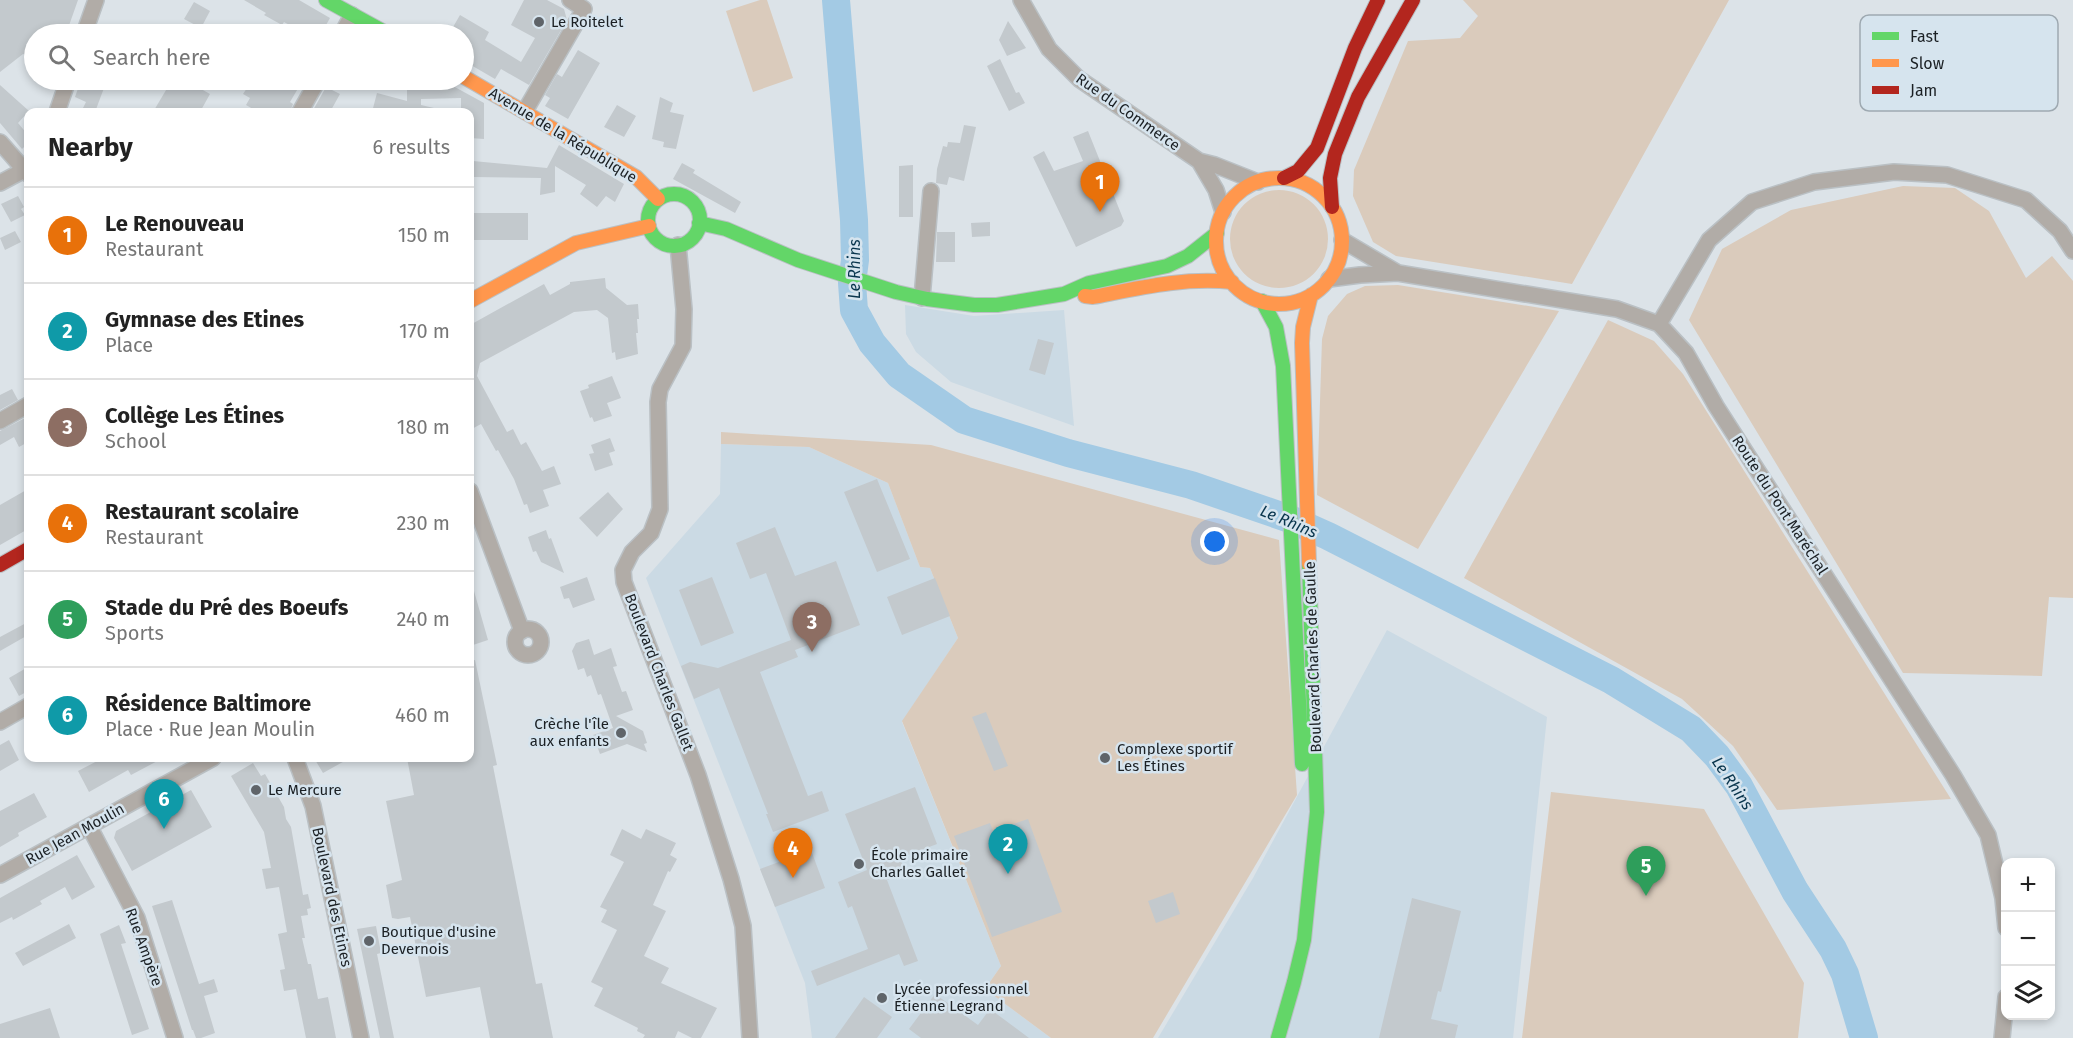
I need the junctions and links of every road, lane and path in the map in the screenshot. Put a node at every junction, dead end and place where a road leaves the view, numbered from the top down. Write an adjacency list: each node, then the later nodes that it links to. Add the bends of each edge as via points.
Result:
1 (96, 0): 8 (street)
2 (326, 0): 7 (main road)
3 (570, 0): 16 (street, via 584,9)
4 (1021, 0): 18 (street, Rue du Commerce, via 1049,49 1079,78)
5 (1378, 0): 21 (main road, via 1317,148 1298,171)
6 (1413, 0): 26 (main road, via 1358,97 1339,144 1330,178)
7 (352, 15): 9 (street); 10 (main road)
8 (88, 24)
9 (347, 24)
10 (369, 24)
11 (474, 83): 16 (main road, Avenue de la République)
12 (65, 90): 14 (street)
13 (312, 90): 15 (street)
14 (58, 108)
15 (302, 108)
16 (525, 111): 25 (main road, Avenue de la République, via 636,177)
17 (0, 142): 19 (street)
18 (1199, 161): 22 (street, Rue du Commerce); 27 (street, Rue du Commerce, via 1216,190)
19 (24, 167)
20 (24, 173): 23 (street)
21 (1284, 178): 22 (main road); 26 (main road, via 1319,192)
22 (1258, 182): 27 (main road, via 1238,194)
23 (0, 183)
24 (931, 191): 39 (street)
25 (658, 199): 28 (main road, via 672,194 687,197 697,208); 29 (main road, via 649,211)
26 (1332, 207): 31 (main road)
27 (1223, 212): 30 (main road)
28 (699, 223): 32 (main road, via 692,237); 39 (main road, via 726,229 798,260)
29 (649, 226): 32 (main road, via 657,239); 40 (main road, via 576,243)
30 (1217, 233): 36 (main road, via 1219,259); 37 (main road, via 1188,256 1167,266 1089,283)
31 (1342, 240): 34 (street, Route du Pont Maréchal); 35 (main road)
32 (678, 245): 60 (street, Boulevard Charles Gallet, via 683,346 660,389 658,402 660,509 651,533 632,552 624,570 624,582 698,775 731,879 743,926)
33 (2073, 250): 42 (street, via 2060,231 2025,200 1947,175 1894,172 1814,182 1752,202 1709,240)
34 (1398, 273): 35 (street, Route du Pont Maréchal); 42 (street, Route du Pont Maréchal, via 1617,309)
35 (1329, 279): 38 (main road)
36 (1232, 282): 37 (main road, via 1181,282 1093,297); 41 (main road, via 1245,294)
37 (1064, 294): 39 (main road, via 997,305)
38 (1311, 295): 41 (main road, via 1287,303); 54 (main road, Boulevard Charles de Gaulle, via 1302,343 1317,812)
39 (922, 298)
40 (474, 299)
41 (1262, 301): 54 (main road, Boulevard Charles de Gaulle, via 1280,340 1283,366 1305,815)
42 (1659, 324): 56 (street, Route du Pont Maréchal, via 1686,353 1953,775 1988,835)
43 (24, 407): 44 (street)
44 (0, 421)
45 (474, 502): 48 (street)
46 (24, 551): 47 (main road)
47 (0, 565)
48 (522, 631)
49 (24, 708): 50 (street)
50 (0, 722)
51 (206, 762): 53 (street, Rue Jean Moulin)
52 (296, 762): 59 (street, Boulevard des Etines, via 313,806)
53 (89, 826): 55 (street, Rue Jean Moulin); 58 (street, Rue Ampère, via 137,918)
54 (1311, 839): 61 (main road, Boulevard Charles de Gaulle, via 1306,928)
55 (0, 875)
56 (2004, 912)
57 (2004, 1020): 62 (street)
58 (175, 1038)
59 (361, 1038)
60 (750, 1038)
61 (1278, 1038)
62 (2002, 1038)

